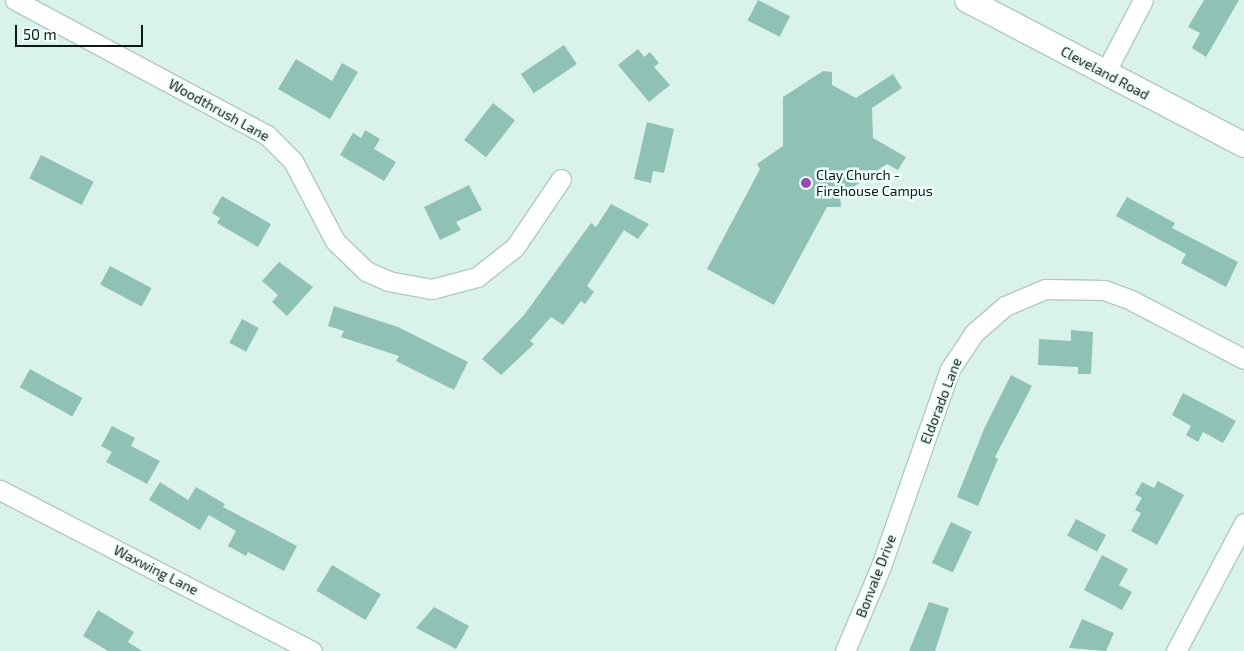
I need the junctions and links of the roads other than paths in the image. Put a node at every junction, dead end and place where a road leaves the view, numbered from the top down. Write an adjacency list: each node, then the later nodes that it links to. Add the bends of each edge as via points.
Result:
1 (15, 0): 6 (street, Woodthrush Lane, via 267,135 293,161 335,241 366,271 388,281 432,289 477,277 515,247)
2 (967, 0): 4 (main road, Cleveland Road)
3 (1143, 0): 4 (street)
4 (1105, 73): 5 (main road, Cleveland Road)
5 (1244, 145)
6 (561, 179)
7 (1244, 359): 9 (street, Eldorado Lane, via 1131,300 1104,290 1065,287 1028,294 989,318 956,357)
8 (0, 490): 11 (street, Waxwing Lane)
9 (904, 500): 12 (street, Bonvale Drive)
10 (1244, 523): 13 (street)
11 (312, 651)
12 (845, 651)
13 (1176, 651)

